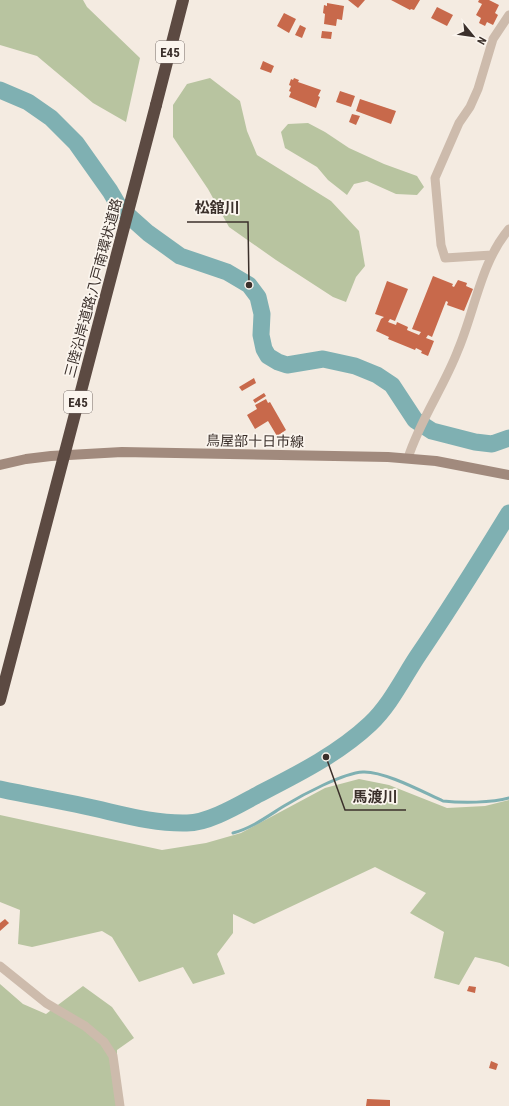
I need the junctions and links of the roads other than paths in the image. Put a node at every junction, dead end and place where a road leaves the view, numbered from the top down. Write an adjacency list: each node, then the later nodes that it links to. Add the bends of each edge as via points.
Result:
1 (184, 0): 8 (highway, 三陸沿岸道路;八戸南環状道路 / E45, bridge)
2 (509, 15): 4 (street, via 493,38 478,89 470,107 458,123 435,178 441,244 445,258)
3 (509, 229): 4 (street)
4 (492, 255): 5 (street, via 458,350 416,433)
5 (408, 458): 6 (main road, 鳥屋部十日市線, via 122,452 51,456); 7 (main road, 鳥屋部十日市線)
6 (0, 465)
7 (509, 475)
8 (0, 700)
9 (0, 966): 10 (street, via 46,1003 85,1026 104,1042 113,1056)
10 (120, 1106)

